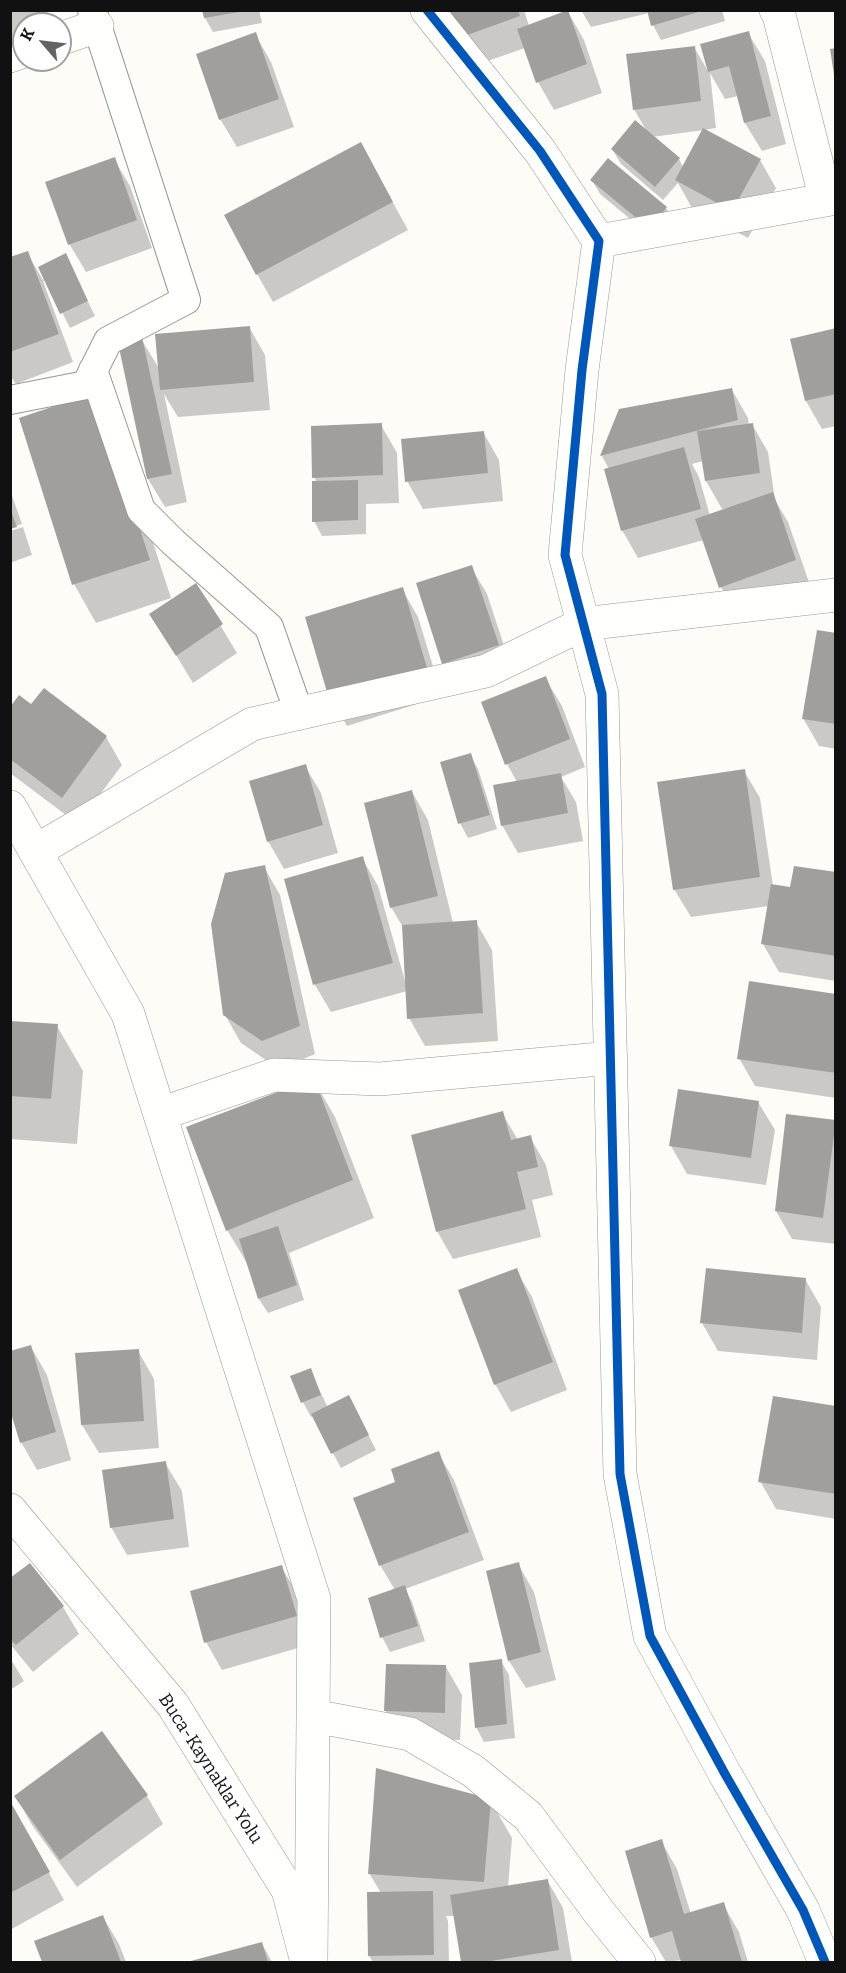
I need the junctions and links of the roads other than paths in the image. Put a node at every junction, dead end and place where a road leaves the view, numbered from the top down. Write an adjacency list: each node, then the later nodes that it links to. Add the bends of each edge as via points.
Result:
1 (427, 10): 6 (street, via 540,150)
2 (776, 10): 5 (street)
3 (94, 18): 4 (street); 7 (lane, via 186,300 108,340)
4 (72, 32)
5 (831, 199): 6 (street)
6 (599, 242): 10 (street, via 582,370 565,555)
7 (93, 370): 8 (lane, via 86,385); 11 (lane, via 141,510 268,627)
8 (10, 400)
9 (836, 595): 10 (street)
10 (583, 624): 11 (street, via 486,671); 14 (street, via 602,694)
11 (299, 713): 13 (street, via 252,724)
12 (10, 807): 13 (street)
13 (36, 851): 15 (street, via 128,1014)
14 (611, 1058): 15 (street, via 380,1079 274,1075); 20 (street, via 620,1474 650,1636 803,1910)
15 (160, 1114): 17 (street, via 314,1599)
16 (10, 1510): 18 (street, Buca-Kaynaklar Yolu, via 173,1705 288,1890)
17 (313, 1716): 18 (street); 19 (street, via 410,1734 473,1770 528,1816)
18 (309, 1962)
19 (639, 1962)
20 (825, 1962)

